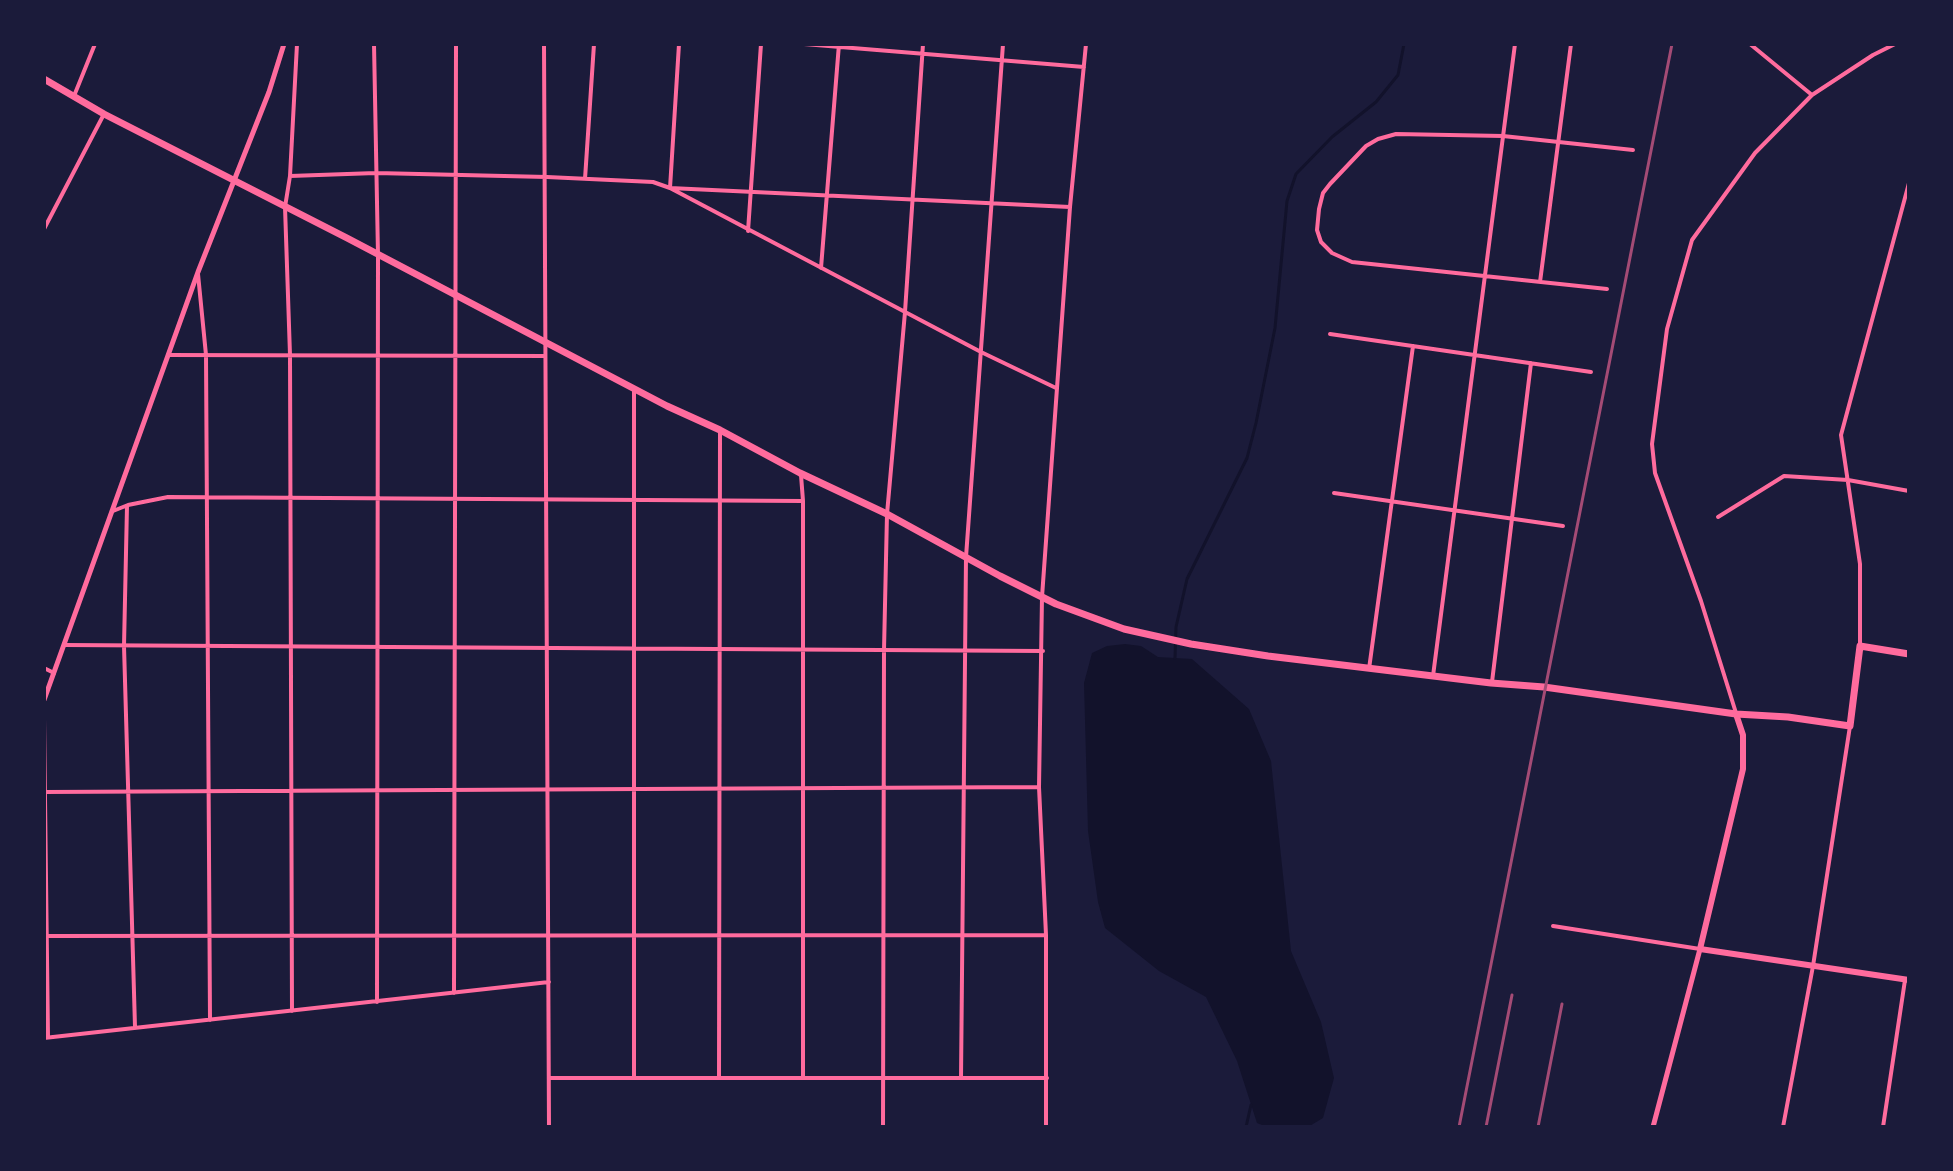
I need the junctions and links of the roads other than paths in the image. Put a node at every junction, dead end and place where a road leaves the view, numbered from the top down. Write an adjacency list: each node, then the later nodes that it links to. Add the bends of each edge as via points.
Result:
1 (95, 44): 24 (street)
2 (284, 44): 34 (street)
3 (297, 44): 31 (street)
4 (374, 44): 29 (street)
5 (456, 44): 30 (street)
6 (544, 44): 32 (street)
7 (594, 44): 33 (street)
8 (679, 44): 36 (street)
9 (761, 44): 37 (street)
10 (804, 44): 18 (street)
11 (923, 44): 19 (street)
12 (1003, 44): 20 (street)
13 (1086, 44): 21 (street)
14 (1515, 44): 26 (street)
15 (1571, 44): 27 (street)
16 (1750, 44): 23 (street)
17 (1895, 44): 23 (street)
18 (839, 45): 19 (street); 38 (street)
19 (922, 54): 20 (street); 39 (street)
20 (1002, 60): 21 (street); 40 (street)
21 (1085, 67): 42 (street)
22 (44, 79): 24 (main road)
23 (1812, 95): 112 (street, via 1755,153 1692,240 1667,329 1652,444 1658,487)
24 (74, 96): 25 (main road)
25 (104, 114): 34 (main road); 43 (street)
26 (1503, 136): 27 (street); 48 (street); 48 (street, via 1410,133 1378,139 1330,184 1319,209 1321,242 1344,259)
27 (1558, 142): 28 (street); 49 (street)
28 (1633, 150)
29 (376, 173): 30 (street); 31 (street); 45 (street)
30 (456, 175): 32 (street); 51 (street)
31 (290, 176): 41 (street)
32 (547, 177): 33 (street); 54 (street)
33 (585, 179): 36 (street, via 653,182)
34 (235, 180): 41 (main road); 47 (street)
35 (1909, 183): 70 (street, via 1841,435)
36 (670, 188): 37 (street); 44 (street)
37 (751, 192): 38 (street); 44 (street)
38 (827, 195): 39 (street); 46 (street)
39 (913, 199): 40 (street); 52 (street)
40 (992, 203): 42 (street); 56 (street)
41 (285, 207): 45 (main road); 59 (street)
42 (1070, 207): 66 (street)
43 (44, 229)
44 (748, 231): 46 (street)
45 (378, 255): 51 (main road); 60 (street)
46 (821, 268): 52 (street)
47 (198, 272): 57 (street); 58 (street)
48 (1485, 276): 49 (street); 61 (street)
49 (1540, 282): 50 (street)
50 (1607, 289)
51 (455, 296): 54 (main road); 62 (street)
52 (905, 312): 56 (street); 85 (street)
53 (1330, 334): 55 (street)
54 (546, 344): 63 (street); 67 (main road)
55 (1413, 346): 61 (street); 81 (street)
56 (981, 352): 66 (street); 89 (street)
57 (168, 355): 58 (street); 84 (street)
58 (206, 355): 59 (street); 73 (street)
59 (290, 355): 60 (street); 74 (street)
60 (378, 355): 62 (street); 75 (street)
61 (1475, 355): 64 (street); 83 (street)
62 (455, 356): 63 (street); 76 (street)
63 (545, 356): 77 (street)
64 (1531, 363): 65 (street); 87 (street)
65 (1591, 372)
66 (1056, 388): 90 (street)
67 (634, 389): 68 (main road); 78 (street)
68 (720, 430): 69 (main road); 79 (street)
69 (800, 473): 80 (street); 85 (main road)
70 (1848, 480): 71 (street); 86 (street, via 1784,476); 94 (street, via 1860,564)
71 (1909, 491)
72 (1334, 493): 81 (street)
73 (206, 498): 74 (street); 82 (street, via 168,497); 93 (street)
74 (290, 498): 75 (street); 95 (street)
75 (376, 499): 76 (street); 96 (street)
76 (455, 500): 77 (street); 97 (street)
77 (546, 500): 78 (street); 98 (street)
78 (634, 500): 79 (street); 99 (street)
79 (719, 501): 80 (street); 100 (street)
80 (803, 501): 101 (street)
81 (1392, 501): 83 (street); 107 (street)
82 (128, 505): 84 (street); 92 (street)
83 (1455, 510): 87 (street); 109 (street)
84 (111, 512): 91 (street)
85 (887, 514): 89 (main road); 102 (street)
86 (1718, 517)
87 (1512, 519): 88 (street); 110 (street)
88 (1563, 526)
89 (966, 557): 90 (main road); 103 (street)
90 (1042, 597): 104 (street); 107 (main road, via 1110,624 1191,644)
91 (64, 645): 92 (street); 108 (street)
92 (124, 646): 93 (street); 125 (street)
93 (207, 646): 95 (street); 126 (street)
94 (1860, 646): 105 (main road); 114 (main road)
95 (291, 647): 96 (street); 122 (street)
96 (378, 647): 97 (street); 123 (street)
97 (455, 647): 98 (street); 124 (street)
98 (547, 648): 99 (street); 120 (street)
99 (634, 649): 100 (street); 121 (street)
100 (718, 649): 101 (street); 117 (street)
101 (803, 650): 102 (street); 118 (street)
102 (884, 650): 103 (street); 119 (street)
103 (966, 650): 104 (street); 115 (street)
104 (1043, 651): 116 (street)
105 (1909, 654)
106 (44, 668): 108 (street)
107 (1369, 669): 109 (main road)
108 (54, 673): 111 (street)
109 (1433, 676): 110 (main road)
110 (1491, 683): 112 (main road)
111 (44, 700)
112 (1736, 714): 114 (main road); 142 (main road, via 1743,735 1743,769)
113 (44, 719): 127 (street)
114 (1850, 726): 143 (street)
115 (964, 787): 116 (street); 119 (street); 135 (street)
116 (1039, 787): 136 (street)
117 (718, 788): 118 (street); 121 (street); 132 (street)
118 (802, 788): 119 (street); 133 (street)
119 (884, 788): 134 (street)
120 (548, 789): 121 (street); 124 (street); 130 (street)
121 (634, 789): 131 (street)
122 (291, 790): 123 (street); 126 (street); 139 (street)
123 (378, 790): 124 (street); 140 (street)
124 (454, 790): 141 (street)
125 (128, 791): 126 (street); 127 (street); 129 (street)
126 (208, 791): 138 (street)
127 (44, 792): 137 (street)
128 (1553, 926): 142 (street)
129 (132, 935): 137 (street); 138 (street); 150 (street)
130 (548, 935): 131 (street); 141 (street); 145 (street)
131 (633, 935): 132 (street); 153 (street)
132 (717, 935): 133 (street); 154 (street)
133 (802, 935): 134 (street); 155 (street)
134 (883, 935): 135 (street); 156 (street)
135 (963, 935): 136 (street); 157 (street)
136 (1046, 935): 158 (street)
137 (45, 936): 151 (street)
138 (210, 936): 139 (street); 149 (street)
139 (291, 936): 140 (street); 148 (street)
140 (378, 936): 141 (street); 147 (street)
141 (455, 936): 146 (street)
142 (1700, 949): 143 (main road); 162 (street)
143 (1813, 966): 144 (main road); 163 (street)
144 (1907, 980): 164 (street)
145 (549, 982): 146 (street); 152 (street)
146 (454, 993): 147 (street)
147 (377, 1002): 148 (street)
148 (292, 1011): 149 (street)
149 (210, 1020): 150 (street)
150 (135, 1027): 151 (street)
151 (46, 1038)
152 (549, 1078): 153 (street); 159 (street)
153 (634, 1078): 154 (street)
154 (719, 1078): 155 (street)
155 (803, 1078): 156 (street)
156 (882, 1078): 157 (street); 160 (street)
157 (961, 1078): 158 (street)
158 (1048, 1078): 161 (street)
159 (549, 1127)
160 (883, 1127)
161 (1046, 1127)
162 (1653, 1127)
163 (1783, 1127)
164 (1883, 1127)

